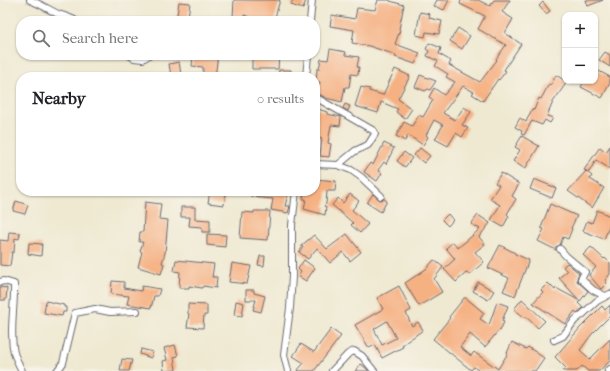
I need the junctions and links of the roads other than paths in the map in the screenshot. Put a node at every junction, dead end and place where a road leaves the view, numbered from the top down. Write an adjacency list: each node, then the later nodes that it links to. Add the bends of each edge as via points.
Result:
1 (30, 0): 3 (street)
2 (312, 0): 4 (street)
3 (63, 16)
4 (310, 16)
5 (308, 60): 6 (street)
6 (306, 72)
7 (320, 100): 9 (street, via 374,131 375,134 368,145 355,151)
8 (320, 164): 9 (street)
9 (338, 165): 11 (street, via 361,177)
10 (295, 196): 19 (street, via 292,225 290,308 284,355)
11 (381, 196)
12 (560, 249): 14 (street, via 585,272 581,279 593,290)
13 (0, 282): 17 (street, via 14,284 14,354)
14 (607, 295): 16 (street, via 575,320 563,336)
15 (137, 311): 18 (street, via 110,312 95,309 75,313 63,363)
16 (554, 340)
17 (22, 371)
18 (57, 371)
19 (288, 371)
20 (332, 371): 21 (street, via 354,351 362,356)
21 (374, 371)

